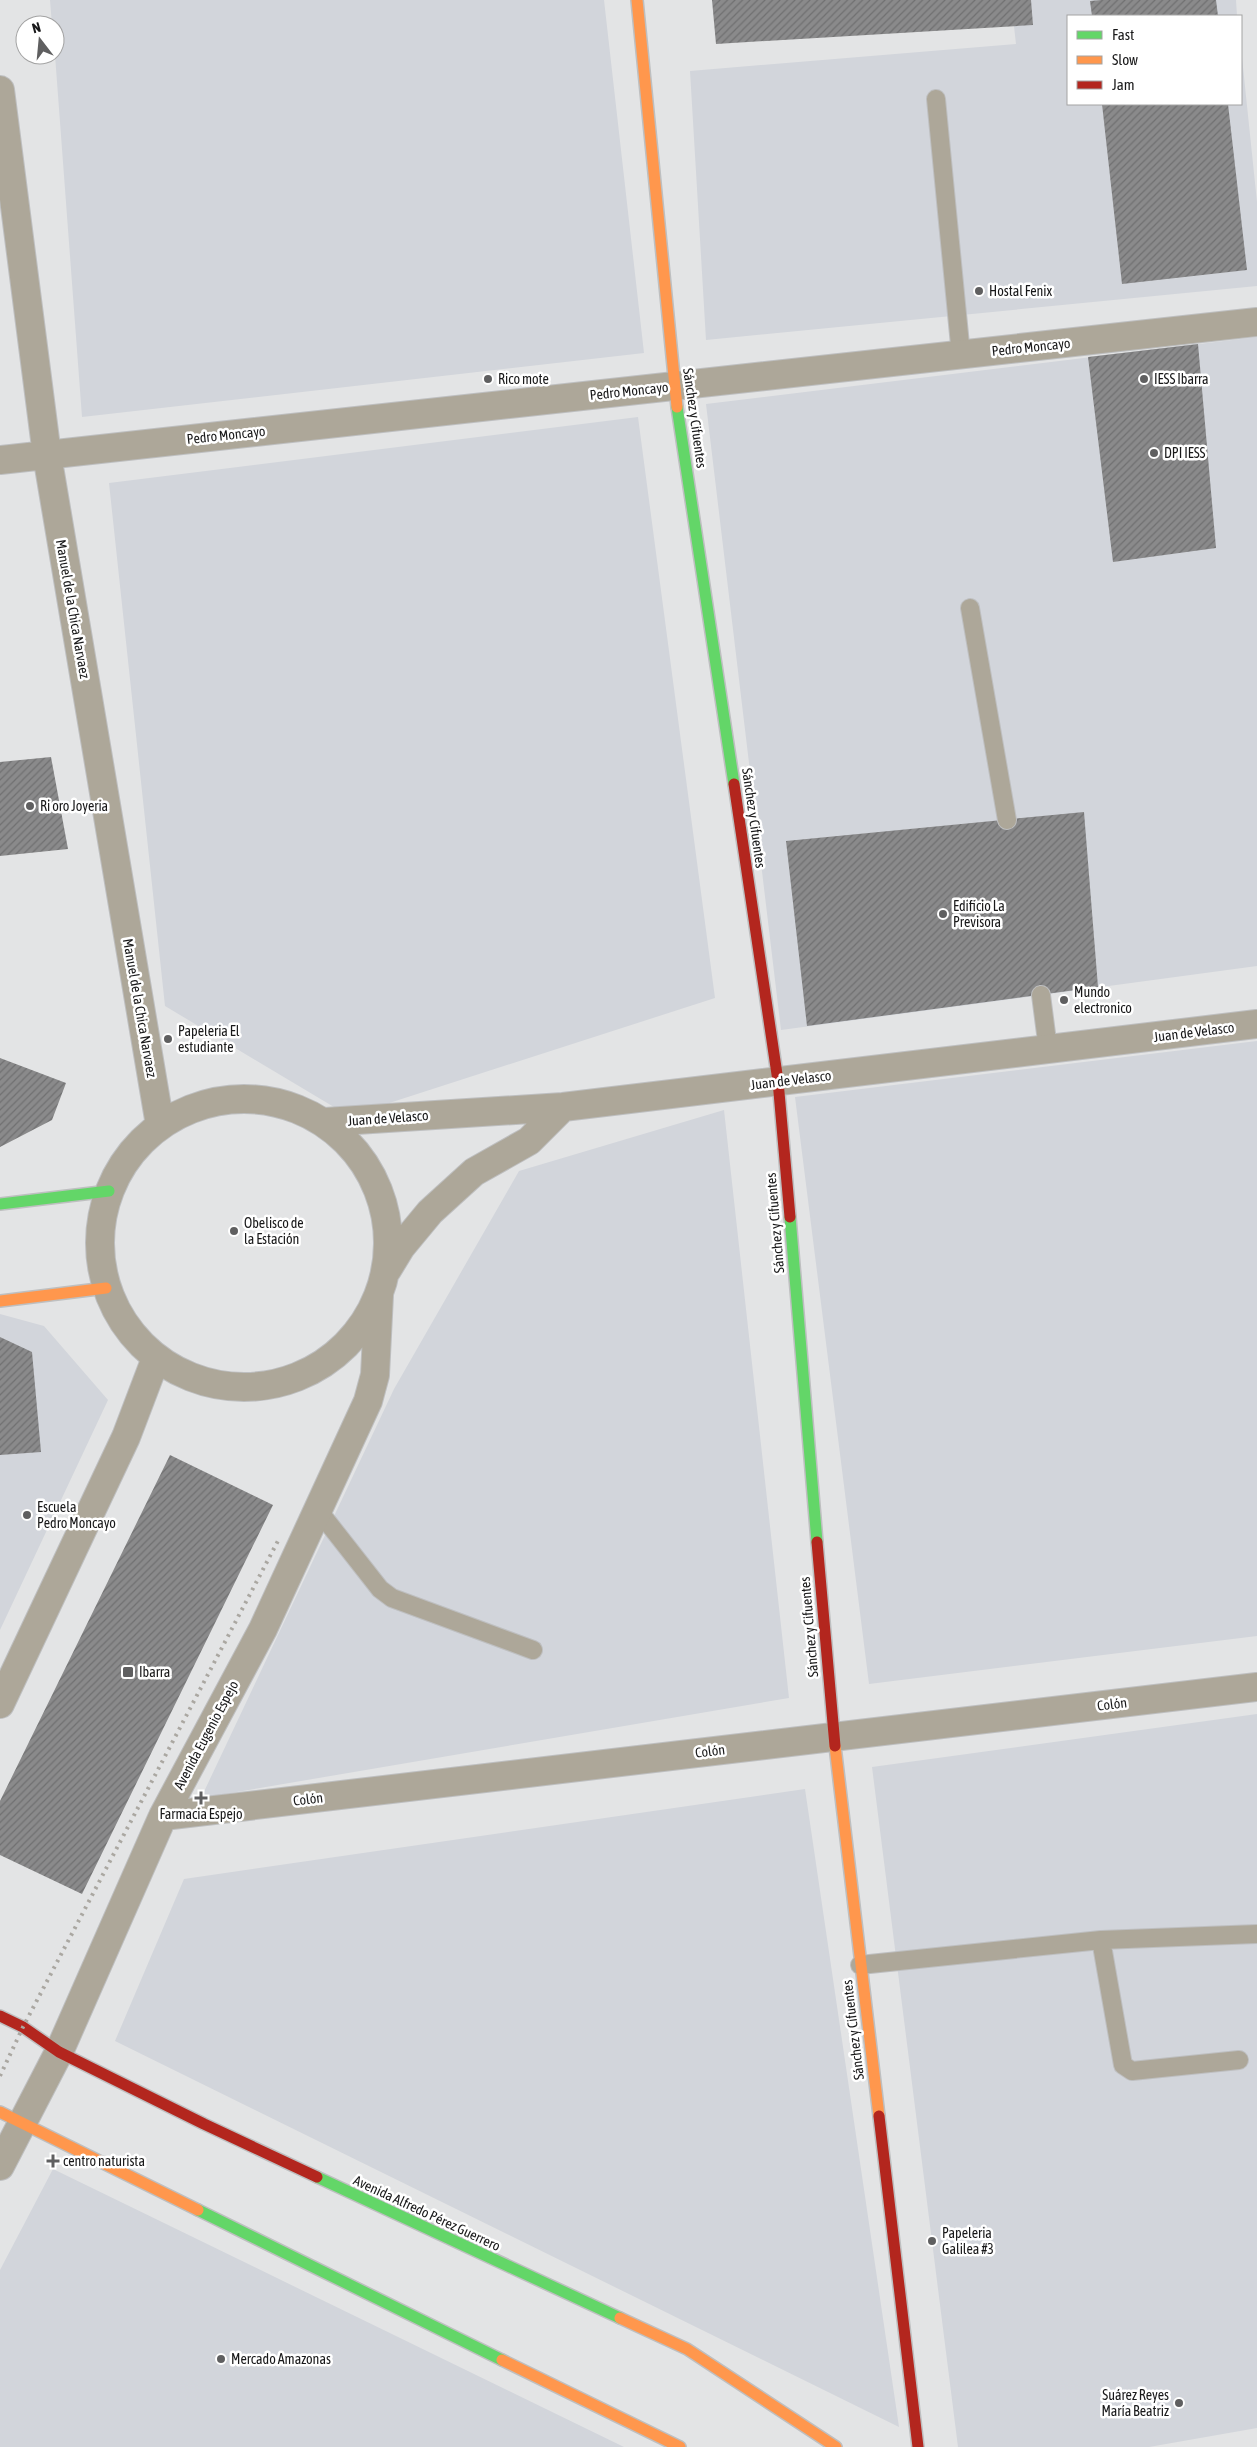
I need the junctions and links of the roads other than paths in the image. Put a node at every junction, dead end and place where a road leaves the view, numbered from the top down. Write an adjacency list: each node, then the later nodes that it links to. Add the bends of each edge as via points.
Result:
1 (637, 0): 6 (street, Sánchez y Cifuentes)
2 (0, 90): 7 (street, Manuel de la Chica Narvaez)
3 (936, 99): 5 (lane)
4 (1257, 322): 5 (street, Pedro Moncayo)
5 (961, 355): 6 (street, Pedro Moncayo)
6 (674, 386): 7 (street, Pedro Moncayo); 14 (street, Sánchez y Cifuentes)
7 (47, 455): 8 (street, Pedro Moncayo); 17 (street, Manuel de la Chica Narvaez)
8 (0, 460)
9 (970, 608): 10 (lane)
10 (1007, 820)
11 (1040, 995): 13 (lane)
12 (1257, 1024): 13 (street, Juan de Velasco)
13 (1048, 1049): 14 (street, Juan de Velasco)
14 (778, 1081): 15 (street, Juan de Velasco); 28 (street, Sánchez y Cifuentes)
15 (563, 1107): 16 (street, Juan de Velasco); 20 (street, via 529,1141 474,1172 430,1212 401,1247)
16 (325, 1122): 17 (street, via 285,1104 242,1098 199,1105); 20 (street, Avenida Eugenio Espejo, via 357,1151 379,1187 389,1229)
17 (160, 1125): 18 (street, via 130,1154)
18 (109, 1191): 19 (street); 21 (street, via 99,1239)
19 (0, 1204)
20 (383, 1283): 23 (street, via 357,1333 324,1363 284,1382 239,1388 196,1379); 24 (street, Avenida Eugenio Espejo, via 375,1375 368,1401)
21 (106, 1288): 22 (street); 23 (street, via 126,1327)
22 (0, 1301)
23 (156, 1358): 27 (street, via 126,1437)
24 (318, 1510): 25 (lane, via 380,1589 392,1598); 29 (street, Avenida Eugenio Espejo, via 263,1629)
25 (533, 1650)
26 (1257, 1687): 28 (street, Colón)
27 (0, 1704)
28 (834, 1737): 29 (street, Colón); 32 (street, Sánchez y Cifuentes)
29 (163, 1816): 34 (street, Avenida Eugenio Espejo)
30 (1257, 1934): 31 (lane)
31 (1102, 1940): 32 (lane); 35 (lane, via 1123,2065 1132,2071)
32 (860, 1965): 40 (street, Sánchez y Cifuentes)
33 (0, 2016): 34 (street, Avenida Alfredo Pérez Guerrero, via 23,2027)
34 (59, 2052): 36 (street, Avenida Eugenio Espejo); 39 (street, Avenida Alfredo Pérez Guerrero, via 204,2124 687,2349)
35 (1239, 2060)
36 (10, 2117): 37 (street, Avenida Eugenio Espejo); 38 (street)
37 (0, 2166)
38 (680, 2447)
39 (836, 2447)
40 (918, 2447)

